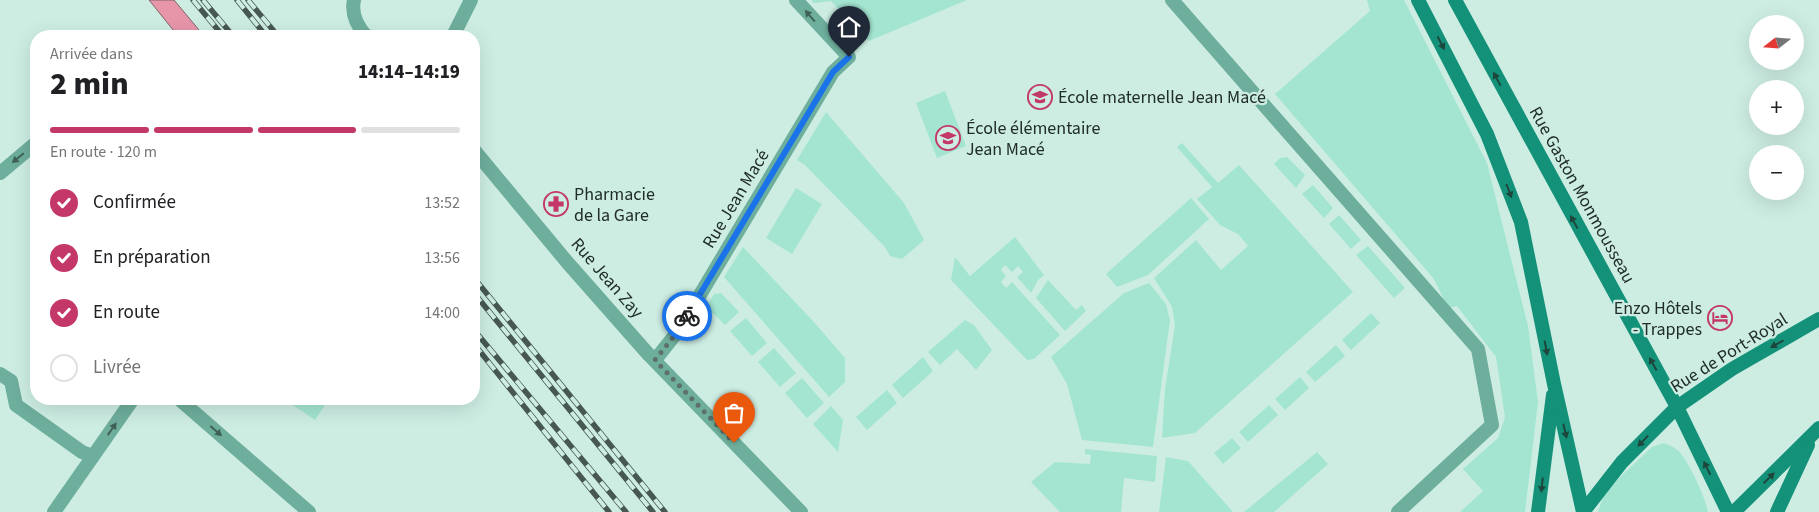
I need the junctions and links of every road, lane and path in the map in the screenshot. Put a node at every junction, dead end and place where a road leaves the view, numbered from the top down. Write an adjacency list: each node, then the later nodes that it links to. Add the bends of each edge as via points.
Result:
1 (354, 0): 7 (street, via 353,10)
2 (471, 0): 8 (street)
3 (796, 0): 13 (street, Rue Jean Macé, one-way to 3, via 679,330 833,72 849,57)
4 (1172, 0): 24 (street, via 1478,349 1492,425)
5 (1418, 0): 15 (main road, one-way to 15, via 1488,134 1521,222)
6 (1455, 0): 18 (main road, Rue Gaston Monmousseau, one-way to 6)
7 (362, 30)
8 (456, 30)
9 (30, 148): 11 (street, one-way to 11)
10 (480, 157): 13 (street, Rue Jean Zay, via 566,262)
11 (0, 173)
12 (1819, 319): 18 (main road, Rue de Port-Royal, one-way to 18, via 1732,369)
13 (655, 360): 23 (street, Rue Jean Zay)
14 (0, 374): 20 (street, via 11,382 16,405 82,452)
15 (1554, 384): 25 (main road, one-way to 25); 26 (main road, one-way to 26)
16 (129, 405): 20 (street, one-way to 16)
17 (186, 405): 22 (street, one-way to 22)
18 (1677, 407): 26 (main road, Rue de Port-Royal, one-way to 26, via 1622,462); 27 (main road, Rue Gaston Monmousseau, one-way to 18)
19 (1816, 432): 28 (main road, one-way to 19); 29 (main road)
20 (93, 456): 21 (street)
21 (54, 512)
22 (310, 512)
23 (801, 512)
24 (1398, 512)
25 (1538, 512)
26 (1583, 512)
27 (1728, 512)
28 (1734, 512)
29 (1777, 512)

